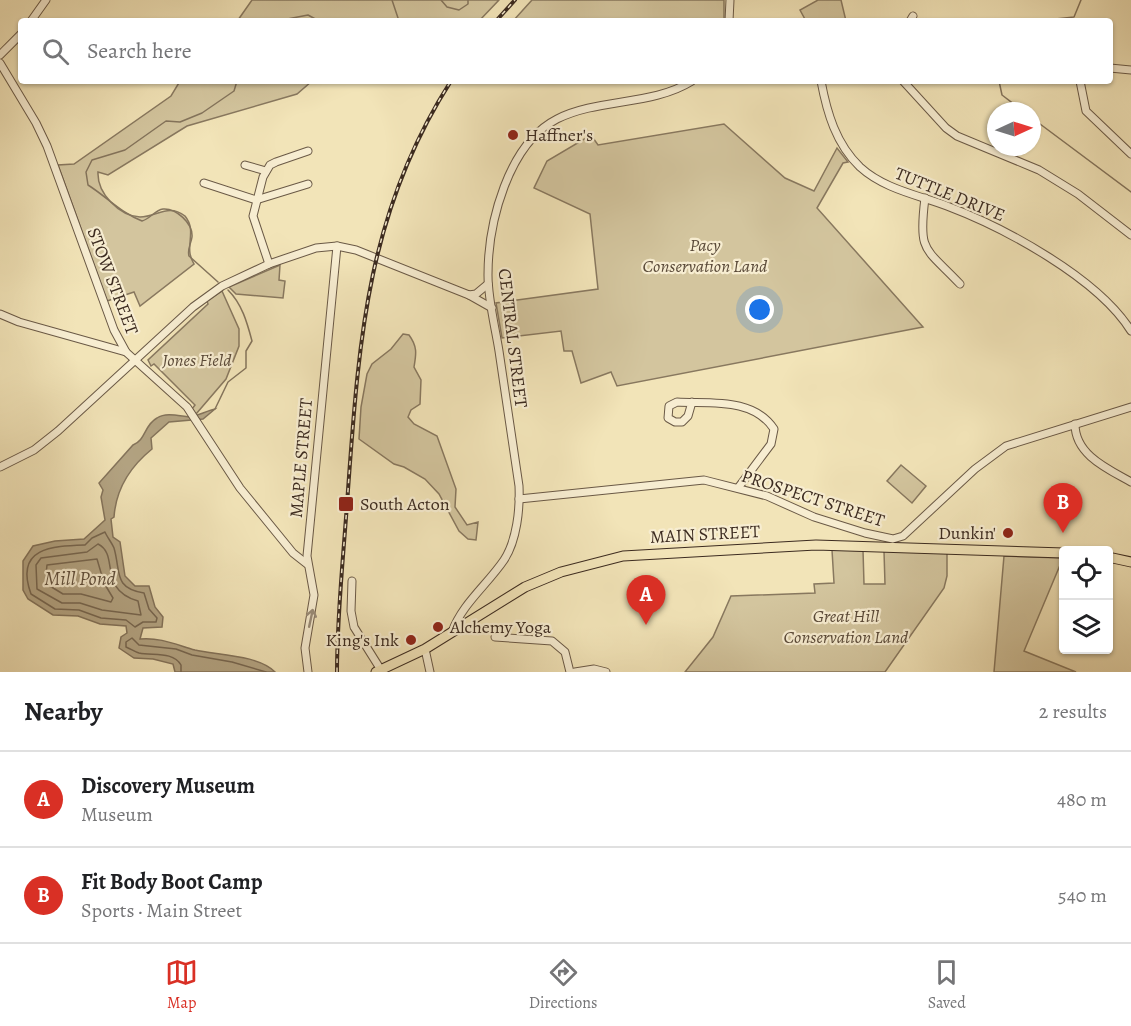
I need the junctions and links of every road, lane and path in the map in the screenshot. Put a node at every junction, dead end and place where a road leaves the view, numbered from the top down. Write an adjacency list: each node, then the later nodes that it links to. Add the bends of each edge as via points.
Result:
1 (46, 0): 3 (street)
2 (730, 0): 4 (street)
3 (33, 18)
4 (729, 18)
5 (18, 37): 6 (street)
6 (0, 55)
7 (0, 63): 31 (street, STOW STREET, via 47,146 114,330)
8 (1113, 68): 9 (street)
9 (1131, 69)
10 (684, 84): 25 (street, CENTRAL STREET, via 658,94 580,110 557,119 531,138 516,159 497,213)
11 (822, 84): 20 (street, TUTTLE DRIVE, via 833,128 855,161 885,184)
12 (906, 84): 22 (street, via 957,136 1040,170)
13 (1081, 84): 15 (street, via 1086,111)
14 (308, 151): 17 (street, via 276,162)
15 (1131, 154)
16 (245, 165): 17 (street)
17 (266, 171): 21 (street)
18 (204, 183): 21 (street)
19 (308, 184): 21 (street)
20 (925, 198): 26 (street, via 921,225 927,249); 30 (street, TUTTLE DRIVE, via 982,220 1051,260 1117,311)
21 (256, 200): 24 (street, via 253,221)
22 (1131, 235)
23 (337, 246): 24 (street, via 317,248); 27 (street); 46 (street, MAPLE STREET)
24 (269, 264): 32 (street, via 206,296)
25 (488, 284): 27 (street); 28 (street, CENTRAL STREET)
26 (960, 284)
27 (469, 295): 28 (street)
28 (492, 308): 39 (street, CENTRAL STREET)
29 (0, 314): 31 (street)
30 (1131, 331)
31 (126, 352): 32 (street, STOW STREET)
32 (137, 360): 36 (street, via 44,443); 46 (street, STOW STREET, via 192,414 245,494)
33 (692, 402): 38 (street, via 732,404 762,415 774,429 771,444)
34 (1131, 407): 35 (street, PROSPECT STREET)
35 (1075, 424): 37 (street, via 1078,441 1092,458); 41 (street, PROSPECT STREET, via 996,452)
36 (0, 468)
37 (1131, 482)
38 (738, 488): 39 (street, PROSPECT STREET, via 690,480); 40 (street, PROSPECT STREET)
39 (519, 499): 48 (street, CENTRAL STREET, via 507,554 467,605)
40 (859, 531): 41 (street, PROSPECT STREET); 42 (street)
41 (901, 541): 42 (main road, MAIN STREET); 43 (main road, MAIN STREET)
42 (858, 545): 48 (main road, MAIN STREET, via 679,551 607,559 525,587)
43 (1059, 553)
44 (1113, 559): 45 (main road)
45 (1131, 562)
46 (307, 564): 52 (street, MAPLE STREET, one-way to 46, via 305,648 314,595)
47 (352, 581): 51 (street, via 354,627)
48 (452, 632): 50 (main road, MAIN STREET)
49 (495, 637): 54 (street, via 552,641 565,652)
50 (425, 649): 51 (main road, MAIN STREET); 53 (street)
51 (379, 671)
52 (308, 672)
53 (430, 672)
54 (570, 672)
55 (575, 672): 56 (street)
56 (606, 672)

